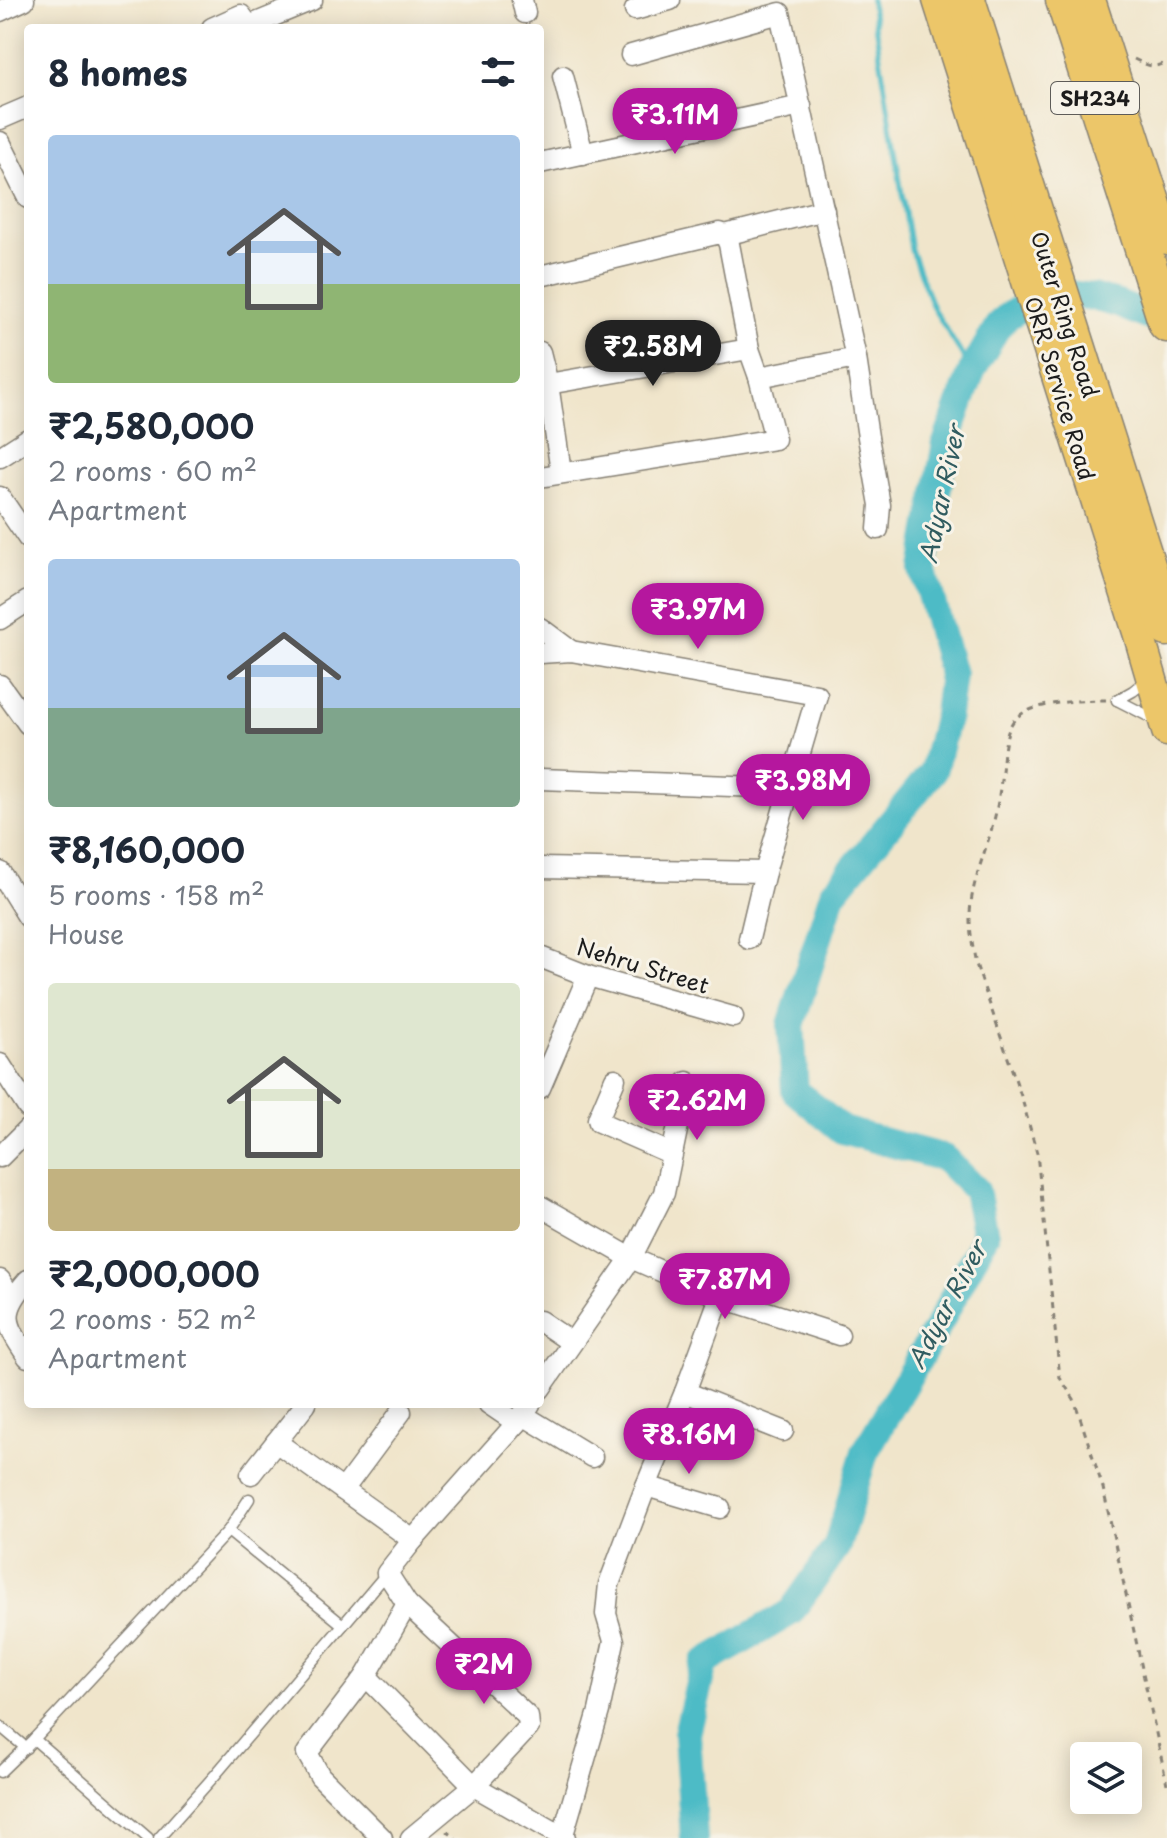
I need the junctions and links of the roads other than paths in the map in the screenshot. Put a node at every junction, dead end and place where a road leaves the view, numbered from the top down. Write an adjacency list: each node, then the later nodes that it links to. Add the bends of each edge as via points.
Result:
1 (24, 0): 9 (street)
2 (312, 0): 12 (street)
3 (670, 0): 8 (street)
4 (938, 0): 25 (main road, ORR Service Road)
5 (967, 0): 25 (highway, Outer Ring Road)
6 (1064, 0): 27 (highway, SH234)
7 (1090, 0): 24 (main road)
8 (635, 10)
9 (0, 11)
10 (221, 24): 11 (street, via 241,15)
11 (248, 24)
12 (254, 24)
13 (631, 55): 15 (street, via 780,13)
14 (563, 76): 19 (street)
15 (801, 106): 19 (street); 22 (street)
16 (24, 109): 17 (street)
17 (0, 119)
18 (0, 142): 21 (street)
19 (583, 154): 20 (street)
20 (544, 162)
21 (24, 190)
22 (824, 210): 23 (street); 30 (street)
23 (725, 235): 26 (street); 29 (street)
24 (1167, 239)
25 (1038, 269): 28 (highway, Outer Ring Road)
26 (544, 275)
27 (1167, 324)
28 (1056, 329): 43 (highway, Outer Ring Road, via 1091,393); 48 (main road, ORR Service Road)
29 (749, 349): 32 (street); 33 (street)
30 (856, 358): 32 (street); 39 (street, via 880,505)
31 (544, 368): 33 (street)
32 (759, 377): 36 (street, via 775,439)
33 (548, 384): 36 (street)
34 (24, 442): 35 (street)
35 (0, 457)
36 (561, 472): 37 (street)
37 (544, 476)
38 (0, 497): 40 (street)
39 (878, 529)
40 (24, 532)
41 (24, 604): 42 (street)
42 (0, 619)
43 (1167, 628)
44 (544, 631): 45 (street)
45 (571, 651): 46 (street); 51 (street, via 817,695)
46 (544, 653)
47 (0, 685): 49 (street)
48 (1161, 705): 48 (lane, via 1155,720 1117,700 1139,687)
49 (24, 718)
50 (544, 779): 51 (street)
51 (790, 788): 54 (street)
52 (544, 868): 54 (street)
53 (0, 872): 55 (street)
54 (765, 872): 56 (street)
55 (24, 911)
56 (749, 939)
57 (544, 959): 58 (street, Nehru Street)
58 (588, 976): 59 (street, Nehru Street); 61 (street)
59 (733, 1017)
60 (0, 1064): 64 (street)
61 (544, 1079)
62 (615, 1079): 66 (street, via 599,1122)
63 (687, 1082): 66 (street)
64 (24, 1102)
65 (24, 1133): 67 (street)
66 (672, 1154): 69 (street, via 664,1193)
67 (0, 1157)
68 (544, 1208): 69 (street)
69 (631, 1258): 71 (street); 74 (street)
70 (6, 1288): 75 (street, via 9,1325)
71 (720, 1297): 73 (street); 77 (street)
72 (544, 1324): 74 (street)
73 (839, 1335)
74 (571, 1342): 76 (street)
75 (24, 1350)
76 (544, 1383)
77 (685, 1392): 82 (street); 86 (street)
78 (303, 1408): 83 (street)
79 (503, 1408): 81 (street)
80 (401, 1412): 87 (street)
81 (523, 1414): 84 (street); 91 (street)
82 (783, 1431)
83 (276, 1442): 85 (street); 87 (street)
84 (592, 1457)
85 (251, 1474)
86 (646, 1486): 89 (street); 105 (street, via 609,1584 606,1614 614,1641)
87 (343, 1490): 91 (street)
88 (249, 1499): 90 (lane)
89 (720, 1508)
90 (228, 1531): 94 (lane); 97 (lane)
91 (413, 1540): 92 (street)
92 (387, 1573): 93 (street); 94 (lane)
93 (407, 1604): 95 (street); 100 (street, via 528,1717 529,1727)
94 (343, 1625): 102 (lane)
95 (366, 1676): 100 (street); 103 (street, via 307,1753 320,1776)
96 (0, 1726): 98 (lane)
97 (34, 1739): 98 (lane); 101 (lane)
98 (26, 1748): 99 (lane)
99 (0, 1772)
100 (474, 1786): 104 (street); 105 (street)
101 (148, 1838)
102 (159, 1838)
103 (382, 1838)
104 (411, 1838)
105 (563, 1838)

